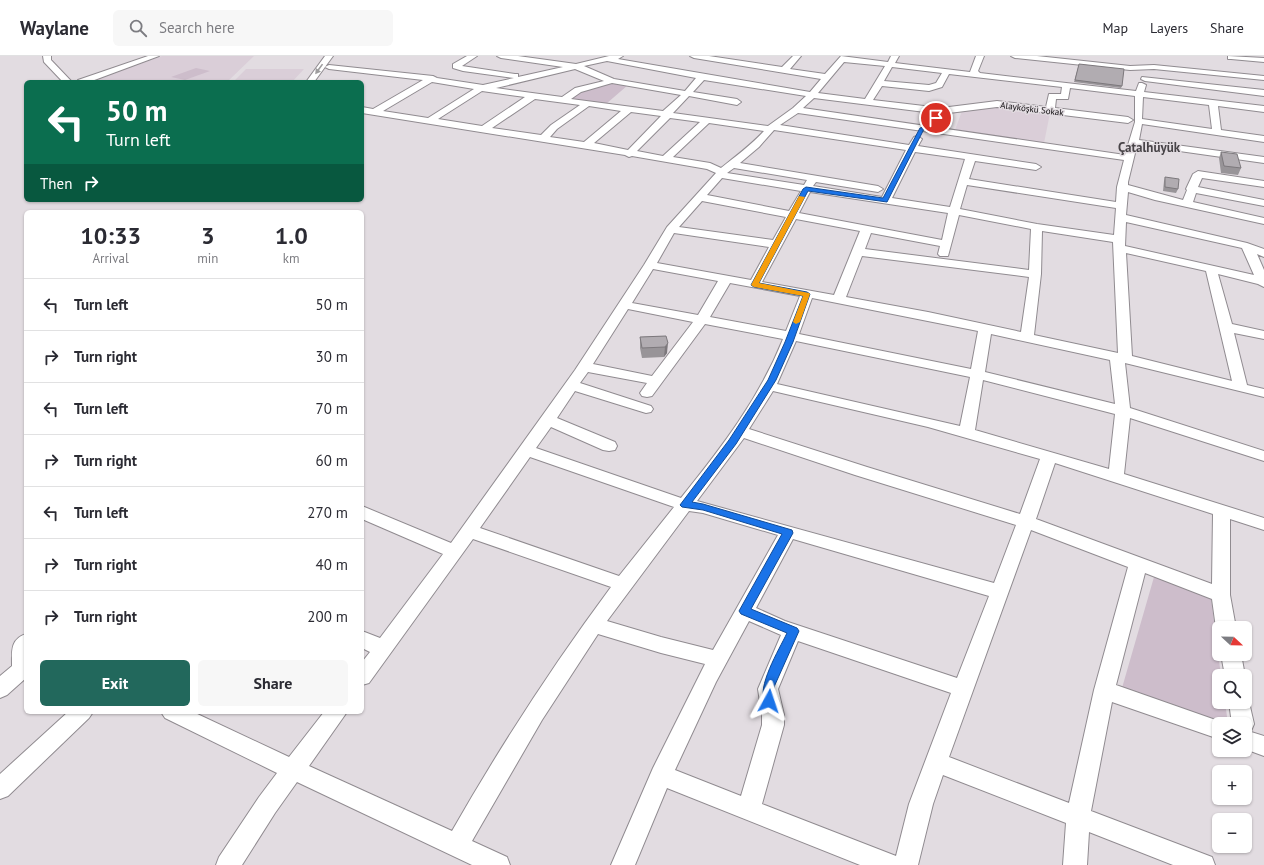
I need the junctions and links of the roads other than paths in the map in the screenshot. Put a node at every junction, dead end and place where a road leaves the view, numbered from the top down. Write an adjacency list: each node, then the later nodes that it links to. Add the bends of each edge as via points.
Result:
1 (46, 56): 40 (street)
2 (155, 56): 41 (street)
3 (329, 56): 42 (street, one-way to 42)
4 (337, 56): 26 (street)
5 (473, 56): 28 (street)
6 (501, 56): 19 (street)
7 (546, 56): 19 (street)
8 (697, 56): 20 (street)
9 (752, 56): 20 (street)
10 (797, 56): 29 (street)
11 (895, 56): 21 (street)
12 (980, 56): 32 (street, via 974,71)
13 (1015, 56): 24 (street)
14 (1099, 56): 24 (street)
15 (1151, 56): 27 (street, via 1151,62)
16 (609, 57): 25 (street); 33 (street, Alayköşkü Sokak)
17 (844, 58): 21 (street); 35 (street)
18 (1264, 60): 22 (street)
19 (538, 61): 25 (street)
20 (741, 64): 29 (street); 38 (street)
21 (889, 64): 30 (street); 46 (street)
22 (1233, 64): 27 (street, via 1179,69); 36 (street)
23 (388, 65): 31 (street)
24 (1098, 65): 27 (street)
25 (576, 66): 34 (street); 45 (street)
26 (330, 67): 31 (street); 43 (street)
27 (1146, 67): 39 (street)
28 (450, 70): 34 (street, via 463,69); 44 (street)
29 (784, 70): 35 (street)
30 (947, 71): 32 (street); 46 (street, via 939,85 929,88)
31 (374, 73): 37 (street); 44 (street)
32 (978, 75): 48 (street, via 1002,81)
33 (702, 76): 38 (street, Alayköşkü Sokak); 51 (street)
34 (529, 78): 49 (street)
35 (827, 78): 53 (street)
36 (1264, 78)
37 (361, 79)
38 (717, 79): 47 (street, Alayköşkü Sokak)
39 (1145, 79): 50 (street); 52 (street)
40 (66, 80)
41 (87, 80)
42 (311, 80)
43 (320, 80)
44 (431, 80): 49 (street); 66 (street)
45 (612, 81): 51 (street, via 630,87); 55 (street, via 578,90)
46 (880, 83): 56 (street)
47 (756, 86): 53 (street, Alayköşkü Sokak); 58 (street)
48 (1066, 86): 52 (street); 65 (street, via 1065,97 1052,96)
49 (486, 87): 54 (street); 68 (street)
50 (1264, 93)
51 (686, 94): 58 (street); 67 (street)
52 (1139, 94): 59 (street); 71 (street)
53 (812, 95): 56 (street, Alayköşkü Sokak); 63 (street)
54 (533, 96): 55 (street); 74 (street)
55 (564, 100): 57 (street)
56 (868, 102): 64 (street, Alayköşkü Sokak)
57 (588, 103): 60 (street, via 612,103); 76 (street)
58 (736, 103): 70 (street)
59 (1213, 103): 61 (street); 75 (street)
60 (629, 109): 67 (street); 78 (street)
61 (1264, 109)
62 (364, 110): 66 (street)
63 (796, 110): 72 (street); 73 (street)
64 (940, 111): 65 (street, Alayköşkü Sokak, via 997,101); 73 (street, via 932,126)
65 (1050, 111): 71 (street, Alayköşkü Sokak, via 1100,117)
66 (374, 112): 68 (street)
67 (667, 114): 69 (street); 80 (street)
68 (430, 120): 74 (street)
69 (707, 120): 70 (street); 83 (street)
70 (718, 121): 72 (street)
71 (1134, 125): 75 (street); 82 (street); 84 (street)
72 (771, 128): 79 (street); 86 (street, via 756,145)
73 (922, 128): 79 (street); 85 (street)
74 (484, 129): 76 (street)
75 (1217, 133): 77 (street)
76 (543, 139): 78 (street)
77 (1264, 139)
78 (586, 145): 80 (street)
79 (912, 148): 81 (street); 93 (street)
80 (629, 154): 83 (street)
81 (971, 158): 85 (street); 88 (street)
82 (1128, 158): 85 (street); 90 (street)
83 (665, 159): 86 (street)
84 (1264, 160)
85 (1039, 163): 94 (street)
86 (724, 170): 87 (street); 91 (street); 95 (street)
87 (813, 178): 91 (street); 93 (street)
88 (963, 181): 94 (street); 99 (street)
89 (1264, 184): 92 (street, via 1198,174)
90 (1122, 187): 98 (street, via 1139,194); 100 (street)
91 (806, 189): 96 (street); 101 (street)
92 (1191, 189): 97 (street); 98 (street)
93 (890, 191): 96 (street)
94 (1038, 193): 100 (street)
95 (699, 197): 101 (street); 104 (street)
96 (885, 200): 99 (street)
97 (1264, 203)
98 (1187, 204): 102 (street)
99 (954, 211): 103 (street); 108 (street)
100 (1121, 211): 106 (street); 109 (street)
101 (792, 215): 105 (street); 107 (street)
102 (1264, 221)
103 (1037, 227): 106 (street); 115 (street)
104 (671, 229): 107 (street); 113 (street)
105 (867, 230): 108 (street); 110 (street)
106 (1119, 243): 114 (street); 128 (street)
107 (776, 244): 118 (street)
108 (946, 244): 112 (street)
109 (1247, 246): 111 (street); 117 (street)
110 (858, 252): 112 (street); 120 (street)
111 (1264, 253)
112 (942, 262): 115 (street)
113 (650, 265): 116 (street); 121 (street)
114 (1211, 269): 117 (street); 123 (street)
115 (1035, 274): 127 (street)
116 (726, 279): 118 (street); 122 (street)
117 (1264, 282)
118 (754, 285): 119 (street)
119 (807, 294): 120 (street); 126 (street)
120 (838, 300): 124 (street)
121 (625, 305): 122 (street); 129 (street)
122 (702, 320): 126 (street); 131 (street)
123 (1226, 327): 125 (street); 134 (street)
124 (985, 328): 127 (street); 130 (street)
125 (1264, 335)
126 (791, 336): 130 (street); 133 (street)
127 (1027, 337): 128 (street)
128 (1121, 358): 134 (street); 138 (street)
129 (585, 366): 131 (street); 132 (street)
130 (976, 375): 138 (street); 141 (street)
131 (656, 381): 135 (street)
132 (572, 385): 137 (street); 139 (street)
133 (768, 386): 140 (street); 141 (street)
134 (1241, 388): 136 (street)
135 (647, 393)
136 (1264, 393)
137 (646, 409)
138 (1123, 411): 145 (street); 146 (street)
139 (548, 420): 142 (street); 143 (street)
140 (739, 431): 147 (street); 150 (street)
141 (967, 433): 144 (street)
142 (609, 446)
143 (527, 450): 147 (street); 152 (street)
144 (1049, 456): 146 (street); 150 (street)
145 (1264, 456)
146 (1116, 477): 148 (street)
147 (685, 505): 153 (street, via 703,507); 156 (street)
148 (1222, 510): 151 (street); 158 (street)
149 (364, 513): 154 (street)
150 (1026, 522): 155 (street); 157 (street)
151 (1264, 524)
152 (469, 531): 154 (street); 156 (street)
153 (788, 533): 157 (street); 159 (street)
154 (454, 552): 165 (street)
155 (1138, 564): 158 (street); 170 (street)
156 (623, 584): 161 (street)
157 (1000, 592): 168 (street)
158 (1220, 595): 160 (street)
159 (745, 611): 162 (street); 166 (street)
160 (1225, 621)
161 (594, 625): 166 (street); 181 (street, via 494,779)
162 (793, 631): 168 (street); 179 (street, via 768,687 769,701 775,714 774,726)
163 (364, 641): 165 (street)
164 (24, 645): 169 (street, via 22,669)
165 (383, 649): 167 (street)
166 (718, 659): 177 (street)
167 (364, 674)
168 (963, 688): 175 (street)
169 (0, 689)
170 (1104, 690): 174 (street); 180 (street)
171 (80, 714): 178 (street)
172 (176, 714): 176 (street)
173 (335, 714): 176 (street)
174 (1212, 728)
175 (936, 762): 180 (street); 186 (street, via 921,804)
176 (293, 770): 181 (street); 182 (street)
177 (661, 775): 179 (street); 184 (street)
178 (0, 789)
179 (749, 810): 185 (street)
180 (1078, 817): 187 (street); 188 (street)
181 (457, 845): 183 (street)
182 (228, 865)
183 (498, 865)
184 (623, 865)
185 (890, 865)
186 (906, 865)
187 (1075, 865)
188 (1203, 865)

